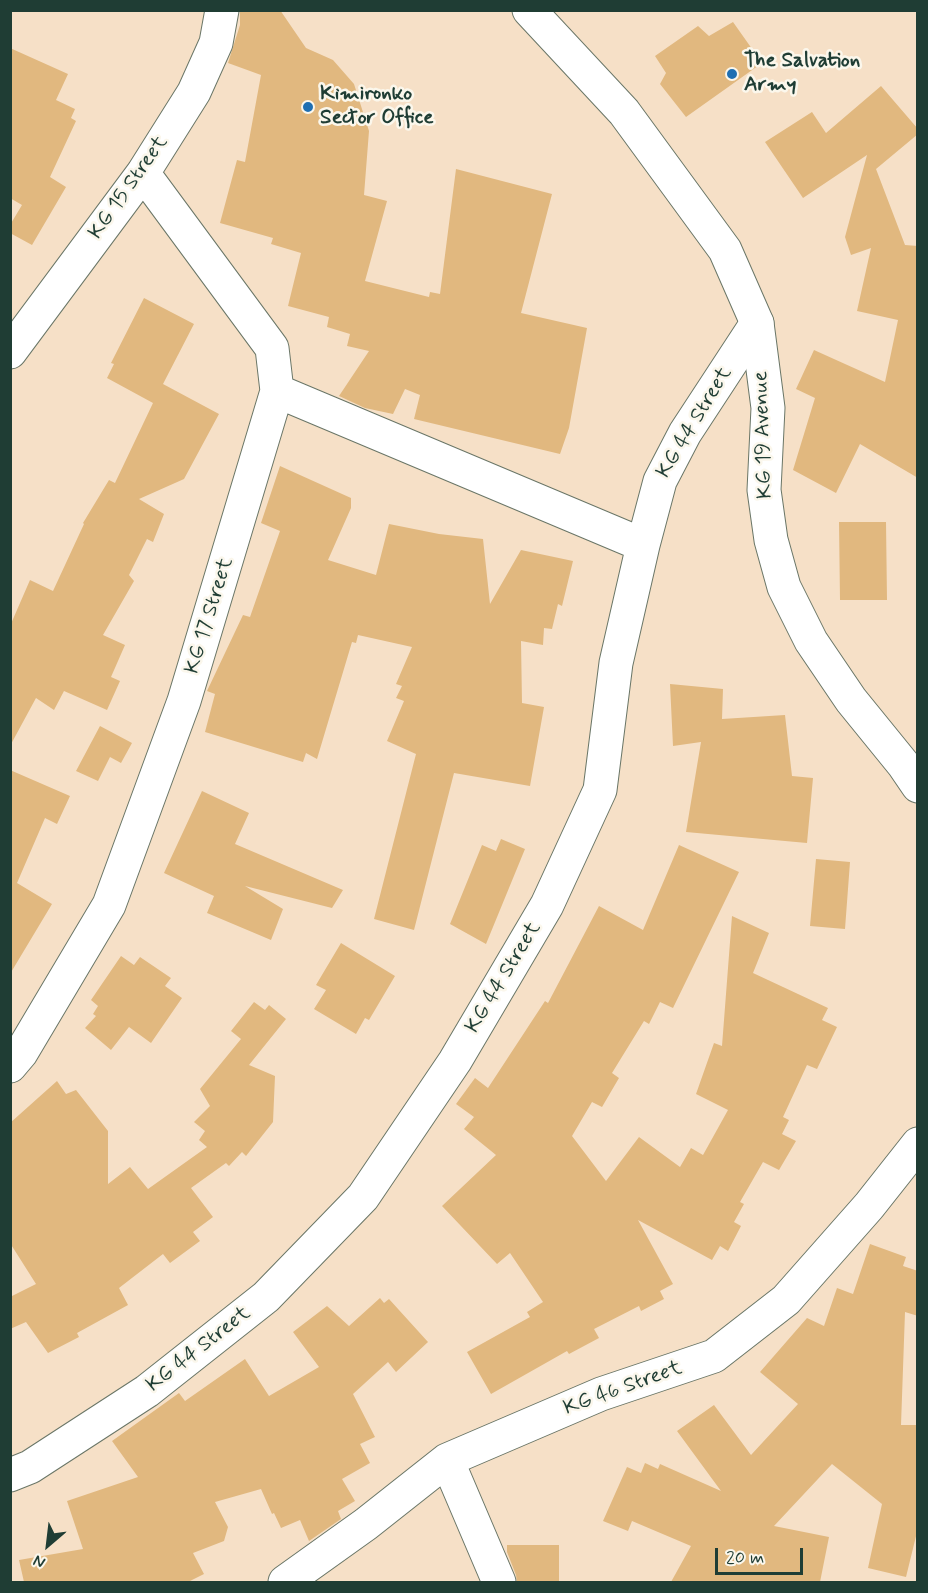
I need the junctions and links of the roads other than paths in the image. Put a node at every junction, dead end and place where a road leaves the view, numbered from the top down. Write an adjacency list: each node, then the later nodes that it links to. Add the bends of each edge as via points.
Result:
1 (222, 10): 3 (street, KG 15 Street, via 216,43 194,92)
2 (529, 10): 4 (street, KG 19 Avenue, via 624,112 726,249)
3 (143, 173): 5 (street, KG 15 Street); 6 (street, KG 17 Street, via 272,348)
4 (757, 323): 7 (street, KG 44 Street, via 660,481); 8 (street, KG 19 Avenue, via 768,408 764,490 771,540 784,587 811,642)
5 (10, 352)
6 (277, 391): 7 (street); 9 (street, KG 17 Street, via 184,701 109,905)
7 (643, 545): 12 (street, KG 44 Street, via 616,663 600,790 548,905 455,1061 363,1197 266,1297 147,1391 30,1467)
8 (918, 786)
9 (10, 1066)
10 (918, 1144): 11 (street, KG 46 Street, via 786,1300 714,1356 601,1394)
11 (447, 1460): 13 (street, KG 46 Street); 14 (street)
12 (10, 1475)
13 (285, 1582)
14 (499, 1582)

